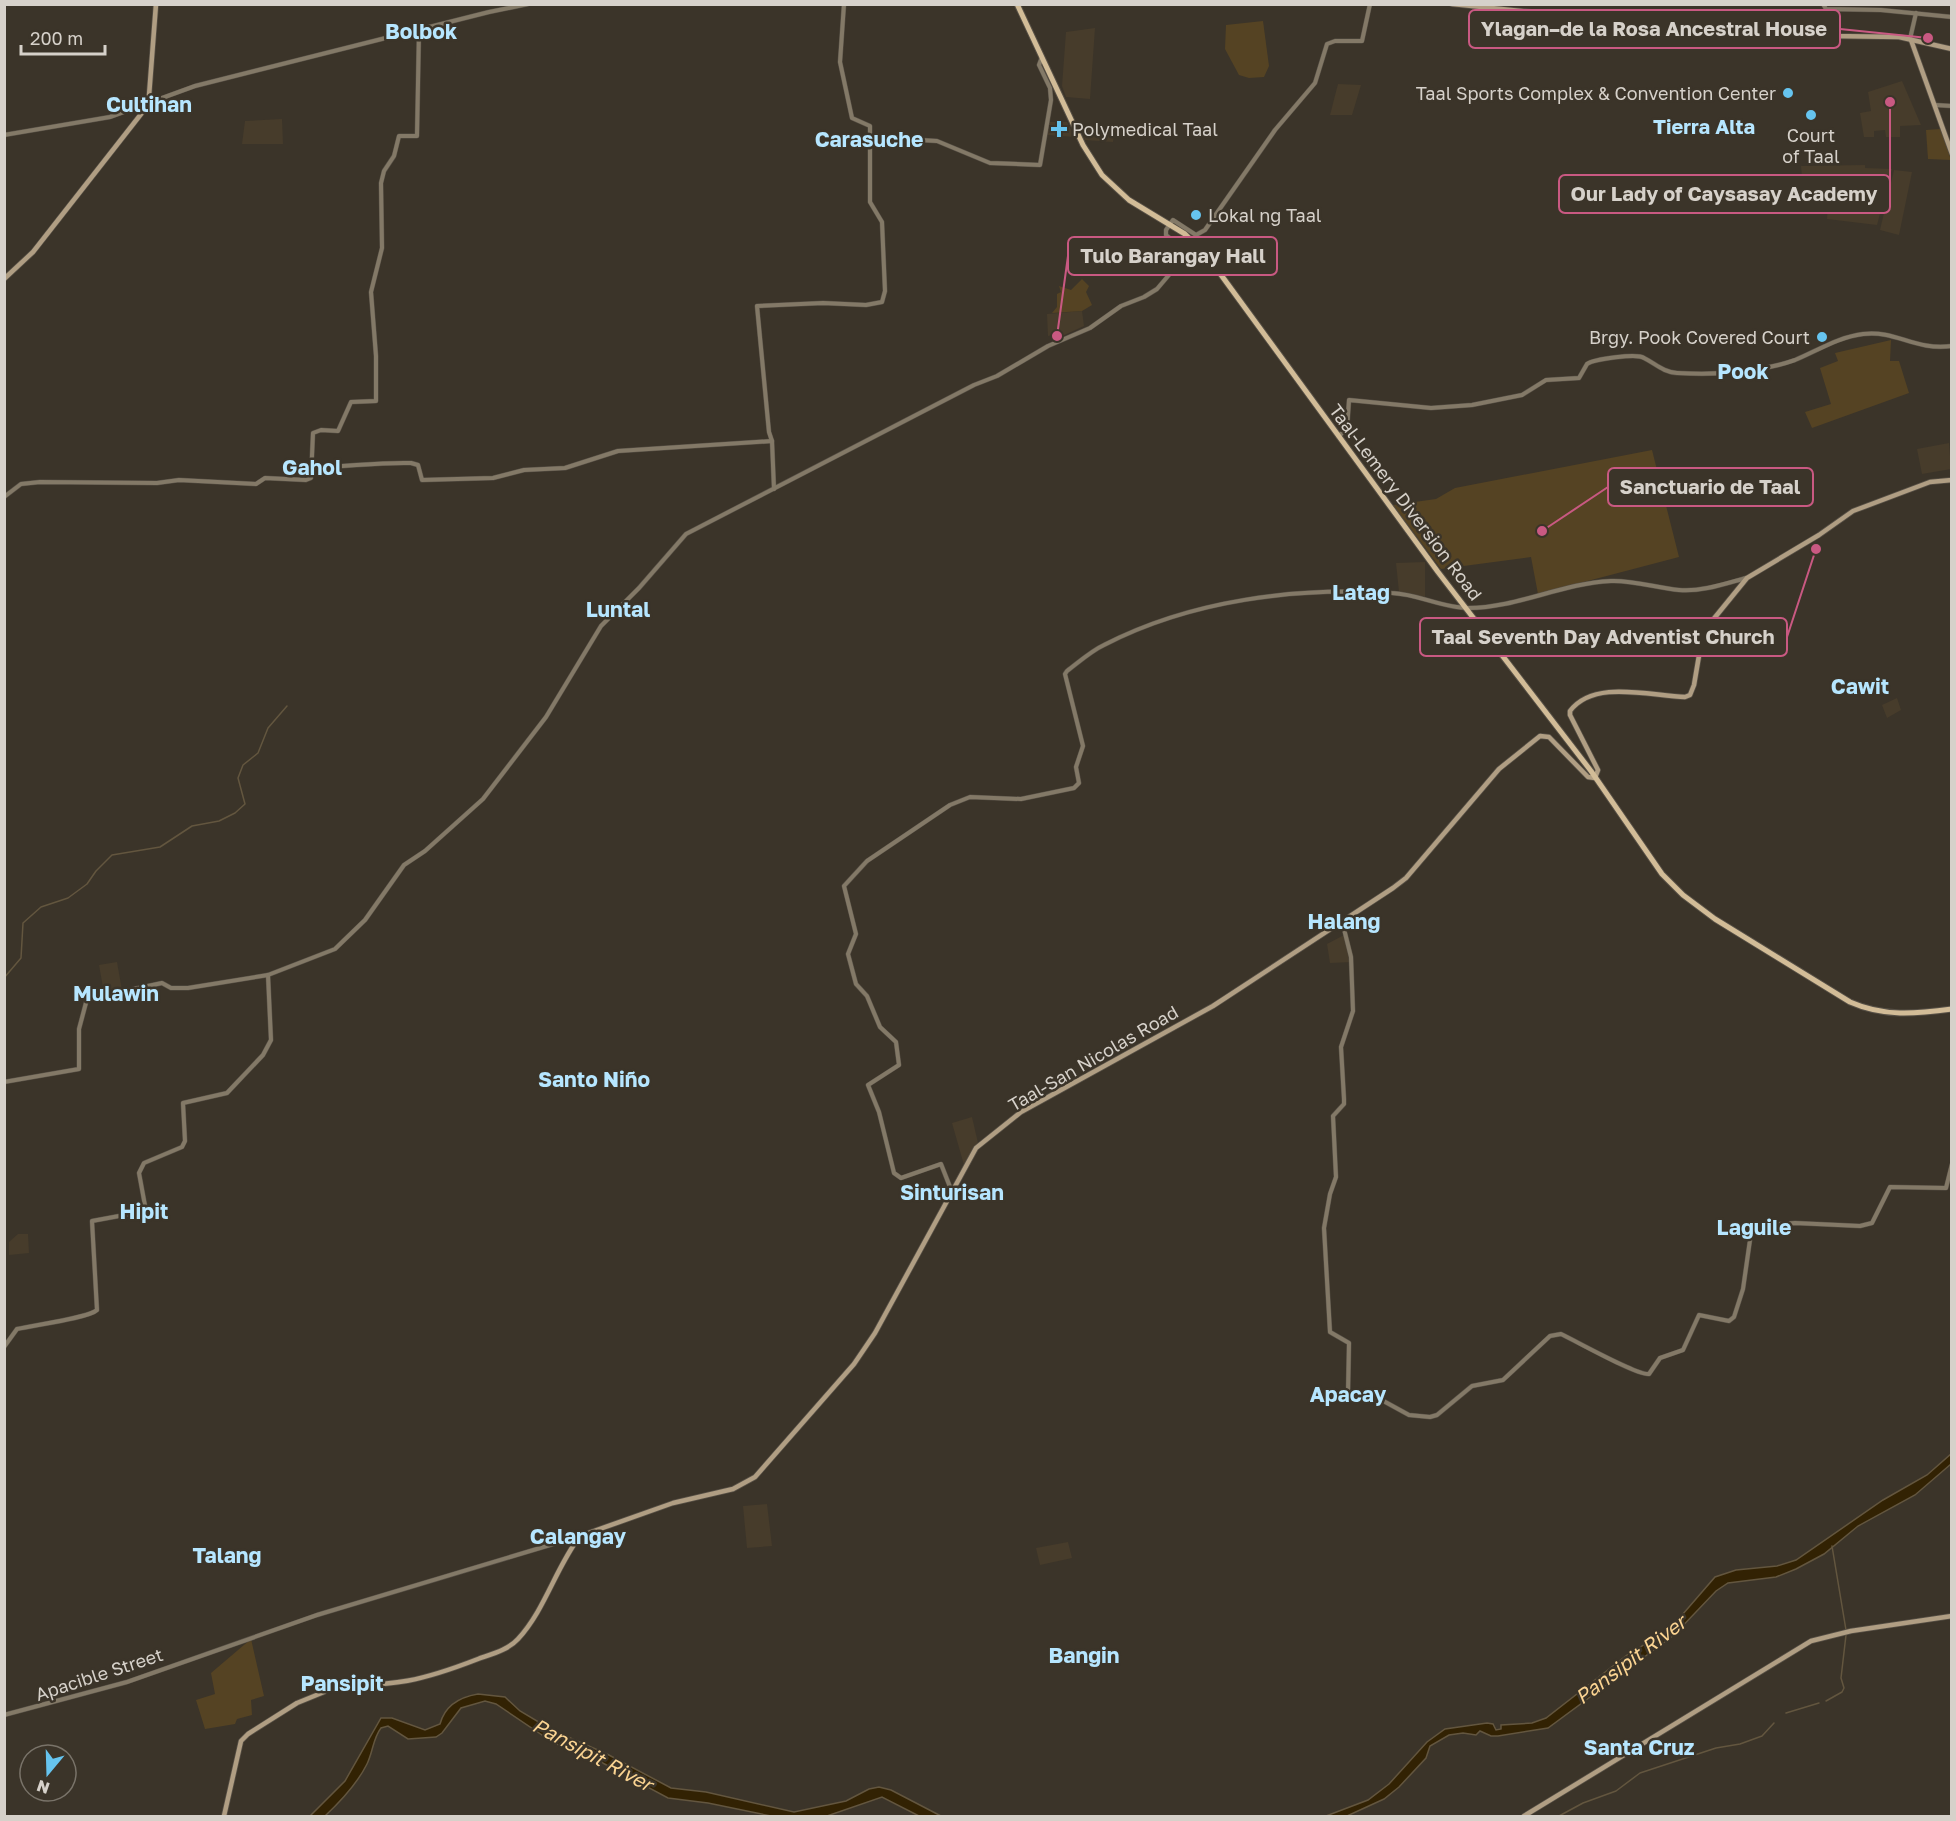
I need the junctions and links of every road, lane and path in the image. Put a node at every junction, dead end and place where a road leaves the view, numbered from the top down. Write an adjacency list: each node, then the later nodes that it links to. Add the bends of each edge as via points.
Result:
1 (156, 4): 14 (main road)
2 (528, 4): 10 (street)
3 (844, 4): 18 (street, via 840,62 852,118 870,126)
4 (1017, 4): 13 (main road, Taal-Lemery Diversion Road)
5 (1370, 4): 20 (street, via 1362,41 1327,44 1315,83 1275,130 1205,230 1196,235 1177,221)
6 (1452, 4): 11 (main road)
7 (1823, 4): 8 (street, via 1826,9)
8 (1916, 13): 9 (street); 11 (street)
9 (1952, 17)
10 (419, 30): 14 (street, via 195,86); 25 (street, via 417,136 399,136 381,183 382,248 370,292 376,401 351,402 338,431 313,433)
11 (1910, 40): 12 (main road); 15 (main road)
12 (1952, 49)
13 (1042, 57): 18 (street, via 1039,65 1051,100 1040,165 990,163 938,141); 20 (main road, Taal-Lemery Diversion Road, via 1083,145 1102,175 1129,200)
14 (148, 103): 17 (street, via 110,117); 21 (main road, via 129,133 45,237)
15 (1935, 105): 16 (street); 19 (main road)
16 (1952, 106)
17 (4, 135)
18 (868, 138): 24 (street, via 870,202 879,214 883,231 882,262 886,276 882,302 866,306 757,306)
19 (1952, 154)
20 (1169, 224): 23 (main road, Taal-Lemery Diversion Road, via 1208,257); 27 (street, via 1166,235 1176,241 1185,256 1157,289 1090,328 1048,346)
21 (4, 279)
22 (1952, 346): 23 (street, via 1932,349 1881,333 1865,334 1764,368 1718,373 1669,372 1642,356 1597,360 1587,364 1579,378 1542,381 1522,395 1500,401 1431,408 1350,400 1347,430)
23 (1338, 436): 30 (main road, Taal-Lemery Diversion Road)
24 (772, 441): 25 (street, via 618,451 565,468 524,470 462,481 422,480 418,465 411,463); 27 (street)
25 (311, 467): 28 (street, via 311,478 306,480 264,478 256,484 178,480 40,482 21,484)
26 (1952, 480): 29 (main road, via 1930,482 1852,511)
27 (774, 489): 33 (street, via 686,534 601,626 546,717 483,799 404,865 352,934 335,949)
28 (4, 496)
29 (1746, 578): 30 (street, via 1681,591 1612,581 1496,606); 31 (main road, via 1703,632 1690,695 1599,693 1571,708 1570,715 1598,770)
30 (1466, 608): 31 (main road, Taal-Lemery Diversion Road); 37 (street, via 1395,593 1326,592 1221,604 1141,628 1102,646 1065,674 1083,746 1077,759 1079,783 1074,788 1021,799 970,797 950,805 867,861 844,886 856,934 848,954 856,984 867,996 880,1027 896,1042 898,1065 868,1085 894,1173 900,1178 941,1164)
31 (1595, 778): 32 (main road, Taal-San Nicolas Road, via 1588,777 1549,737 1540,736 1499,769 1406,878); 34 (main road, Taal-Lemery Diversion Road, via 1658,870 1715,919 1859,1006 1896,1014)
32 (1342, 921): 36 (street, via 1352,957 1353,1011 1341,1047 1344,1104 1333,1116 1336,1177 1324,1228 1330,1332 1349,1343 1348,1394 1378,1398 1416,1417 1433,1416 1472,1386 1503,1380 1550,1336 1561,1334 1637,1372 1649,1374 1660,1358 1683,1350 1699,1315 1729,1321 1734,1317 1743,1289 1752,1226 1872,1223 1890,1187 1946,1188); 37 (main road, Taal-San Nicolas Road, via 1213,1006 1021,1112 976,1149)
33 (268, 975): 35 (street, via 188,988 171,988 162,983 87,999 79,1029 79,1069); 38 (street, via 271,1040 263,1055 227,1093 183,1102 185,1141 174,1151 144,1163 139,1173 146,1212 92,1221 97,1310 87,1317 17,1329)
34 (1952, 1009)
35 (4, 1082)
36 (1952, 1164)
37 (952, 1192): 39 (main road, Taal-San Nicolas Road, via 854,1365 755,1477 733,1489 674,1503)
38 (4, 1347)
39 (580, 1536): 41 (street, Apacible Street, via 317,1615 127,1682); 42 (main road, via 523,1634 509,1647 410,1682 367,1687 334,1683 248,1734 238,1749)
40 (1952, 1616): 43 (main road, via 1811,1641)
41 (4, 1715)
42 (224, 1816)
43 (1524, 1816)

